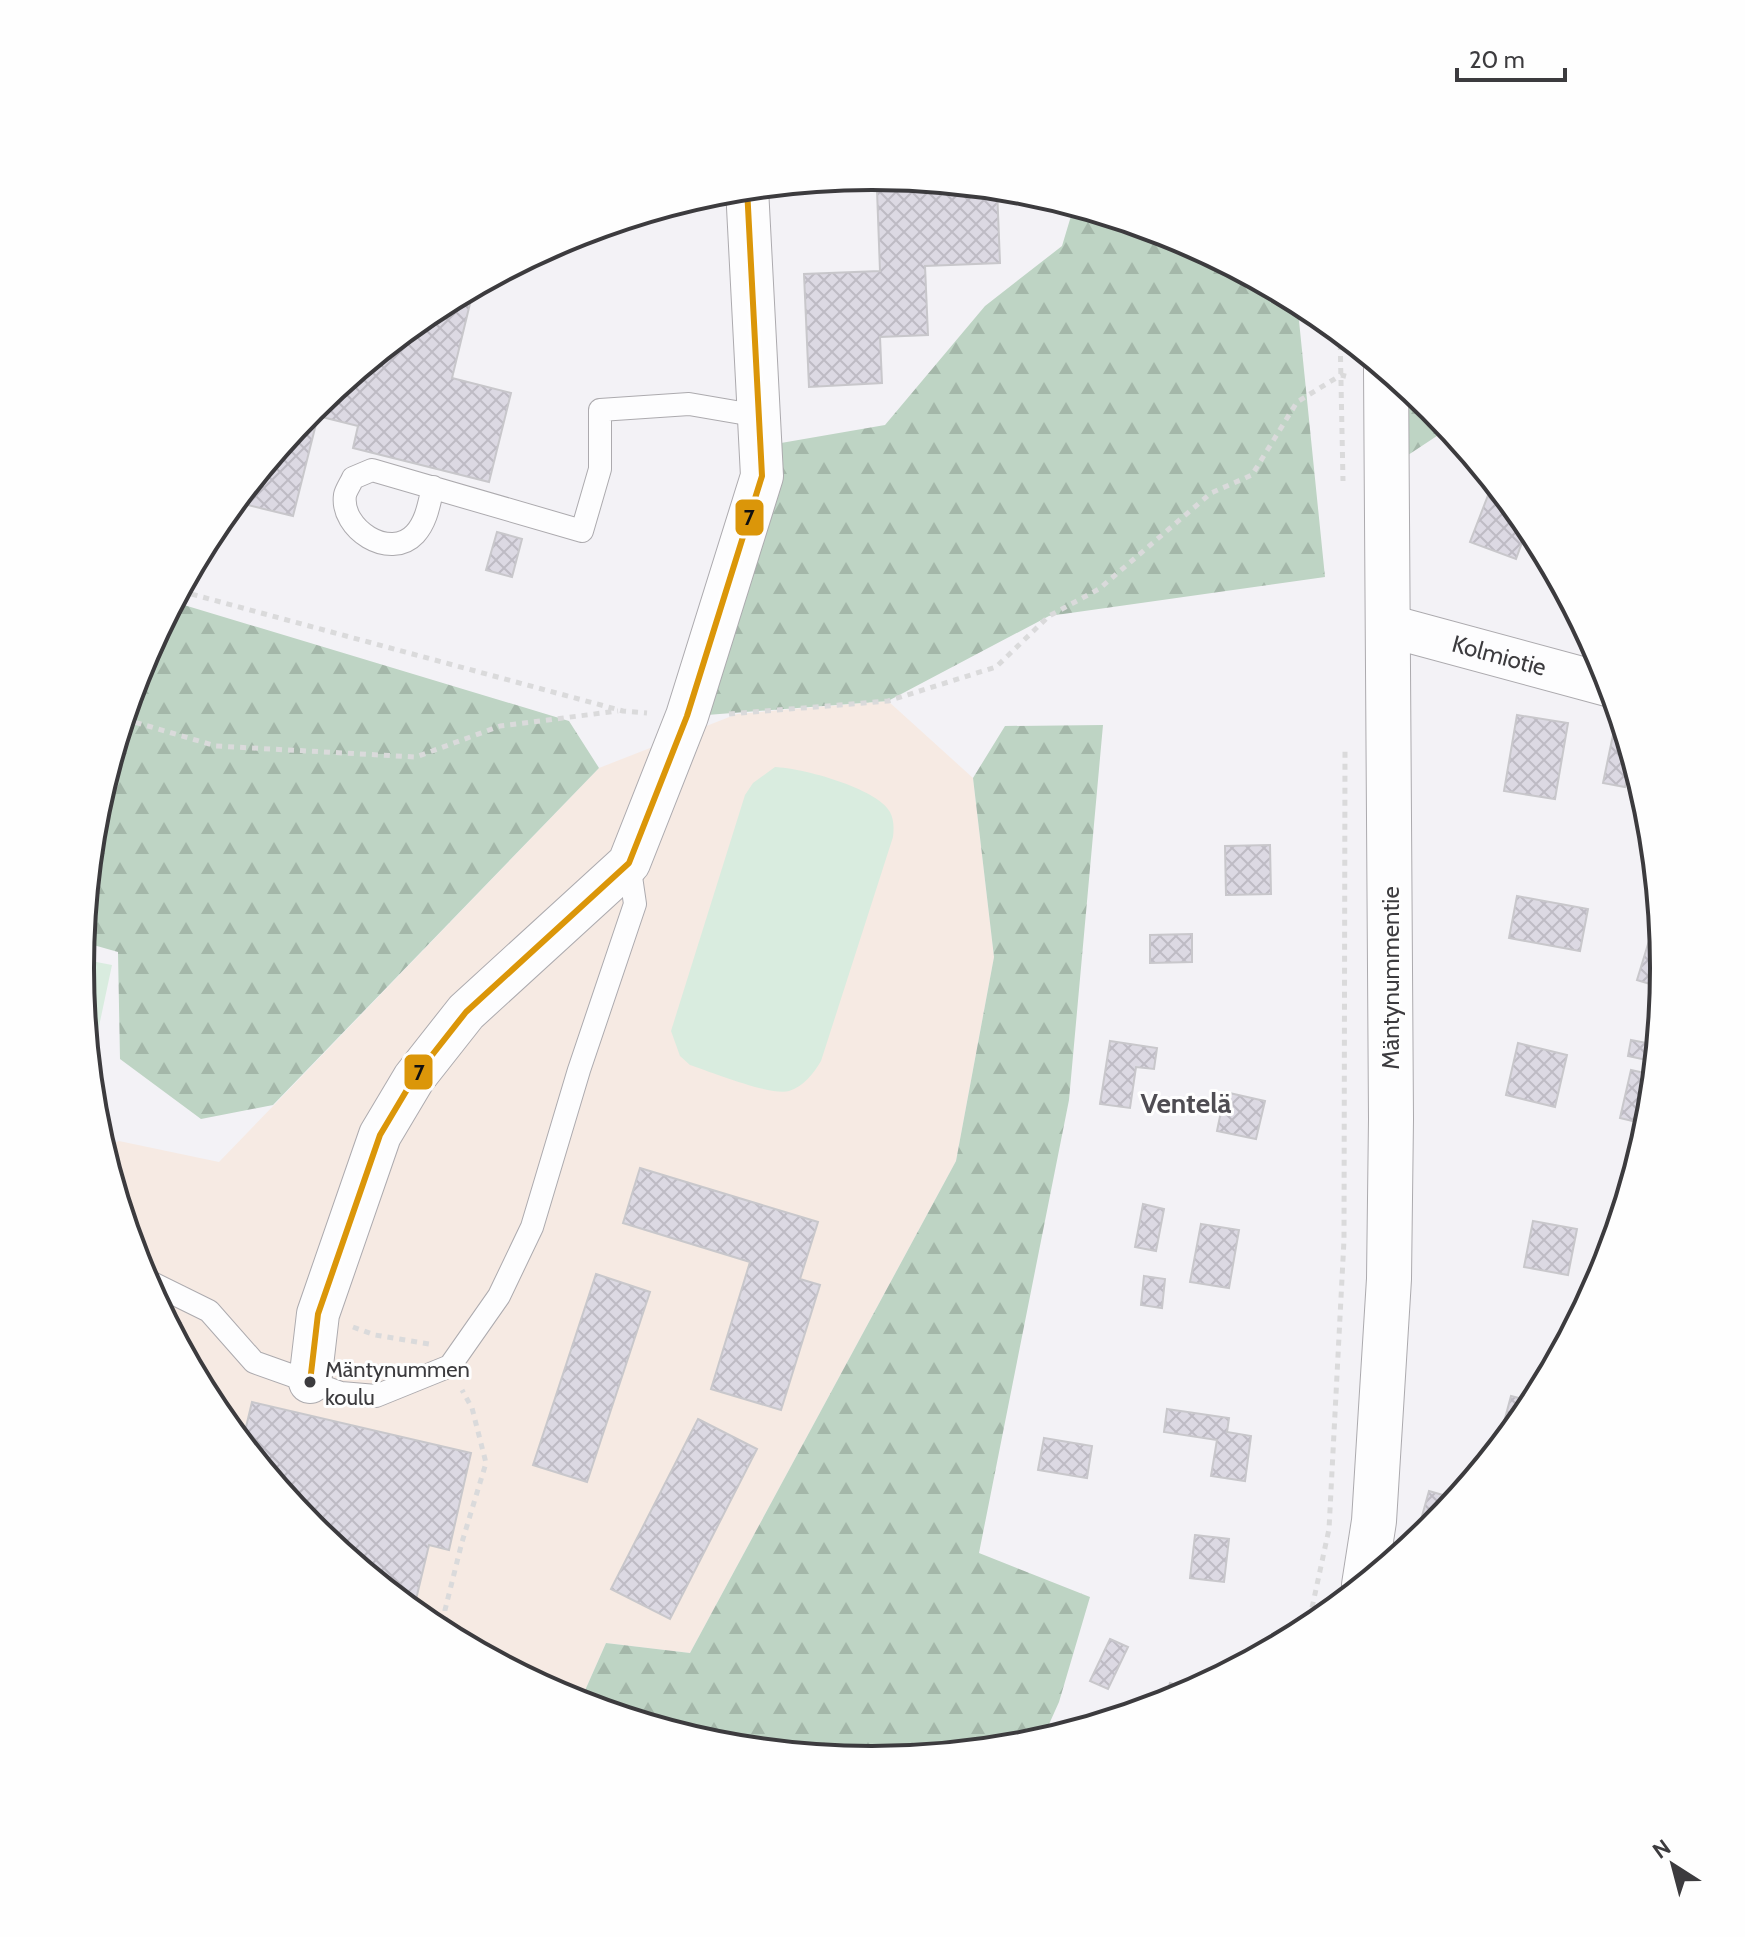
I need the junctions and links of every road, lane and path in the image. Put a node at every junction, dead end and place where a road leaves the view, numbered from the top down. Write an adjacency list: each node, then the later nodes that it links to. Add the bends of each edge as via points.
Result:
1 (748, 201): 5 (street)
2 (1340, 347): 3 (path)
3 (1341, 375): 6 (path); 11 (path, via 1297,402 1252,475 1211,493 1099,589 1049,616 996,667 888,701)
4 (1386, 383): 9 (street, Mäntynummentie)
5 (759, 416): 7 (lane, via 689,404 600,410 600,469 582,531); 14 (street, via 762,476 687,716)
6 (1343, 484)
7 (433, 487)
8 (190, 594): 12 (path, via 623,711 500,726 416,757 216,746)
9 (1389, 626): 10 (street, Kolmiotie); 19 (street, Mäntynummentie, via 1389,1279)
10 (1596, 682)
11 (834, 706)
12 (134, 722)
13 (1345, 745): 20 (path, via 1344,1240 1329,1529)
14 (629, 863): 16 (street, via 466,1012 414,1078 380,1135); 17 (lane, via 635,904 532,1227 499,1296)
15 (163, 1288): 18 (lane, via 209,1311 254,1362)
16 (318, 1314): 17 (path, via 375,1335 436,1346); 18 (street)
17 (450, 1366): 18 (lane, via 376,1396 341,1393); 21 (path, via 472,1408 486,1463)
18 (310, 1382)
19 (1366, 1570)
20 (1311, 1611)
21 (445, 1619)

